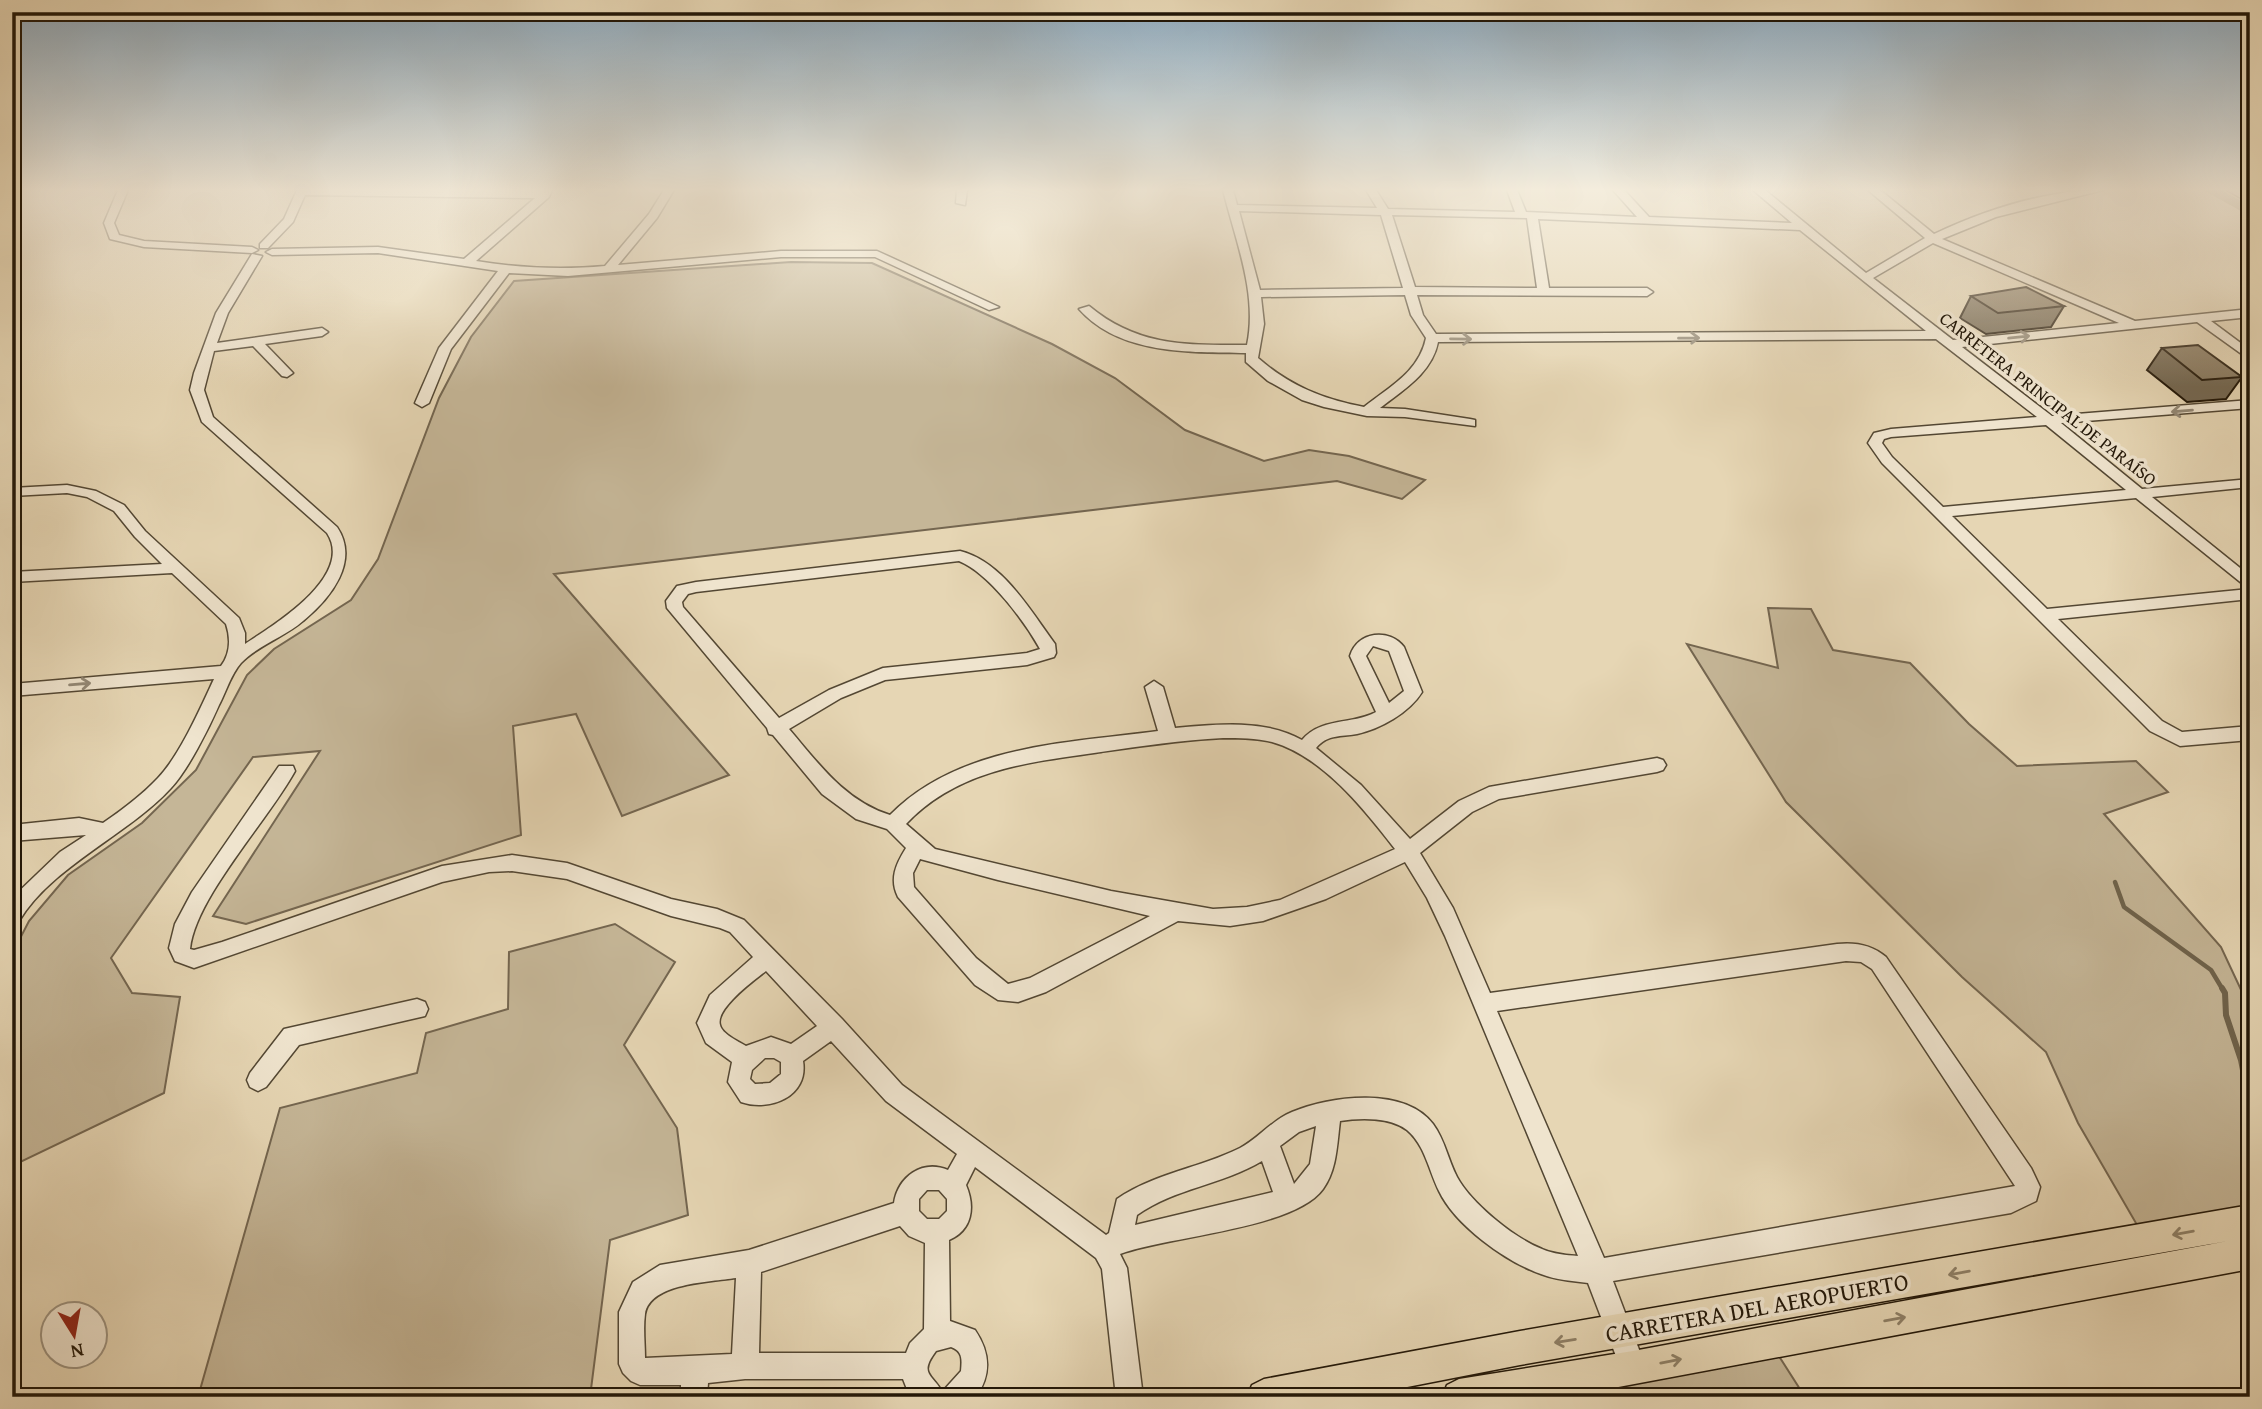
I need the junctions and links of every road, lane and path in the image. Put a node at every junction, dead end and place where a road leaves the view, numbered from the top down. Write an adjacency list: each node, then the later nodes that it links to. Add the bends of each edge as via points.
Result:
1 (258, 256): 30 (street, via 228,301)
2 (421, 256): 13 (street)
3 (475, 256): 13 (street)
4 (619, 256): 14 (street)
5 (758, 256): 14 (street)
6 (881, 256): 21 (street)
7 (1245, 256): 20 (street)
8 (1400, 256): 17 (street)
9 (1536, 256): 18 (street)
10 (1838, 256): 16 (street, CARRETERA PRINCIPAL DE PARAÍSO)
11 (1904, 256): 16 (street)
12 (1972, 256): 25 (street)
13 (468, 262): 15 (street)
14 (610, 267): 15 (street, via 568,272)
15 (506, 269): 34 (street, via 445,348)
16 (1865, 278): 28 (street, CARRETERA PRINCIPAL DE PARAÍSO)
17 (1409, 291): 18 (street); 20 (street); 27 (street)
18 (1544, 292): 19 (street)
19 (1647, 292)
20 (1255, 295): 31 (street, via 1258,324)
21 (993, 307)
22 (1085, 309): 31 (street, via 1106,326 1151,345)
23 (2250, 313): 24 (street)
24 (2198, 317): 25 (street); 32 (street)
25 (2133, 324): 28 (street, one-way to 25)
26 (322, 332): 29 (street)
27 (1432, 338): 28 (street, one-way to 28); 36 (street, via 1424,366)
28 (1947, 340): 37 (street, CARRETERA PRINCIPAL DE PARAÍSO)
29 (255, 341): 30 (street); 33 (street)
30 (211, 348): 48 (street, via 197,390 207,419 332,530 339,546 338,568 310,607)
31 (1253, 349): 36 (street, via 1253,364 1307,397)
32 (2250, 356)
33 (287, 373)
34 (422, 404)
35 (2250, 404): 37 (street, one-way to 37)
36 (1367, 412): 38 (street)
37 (2050, 421): 41 (street, CARRETERA PRINCIPAL DE PARAÍSO); 42 (street, via 1879,436 1878,450)
38 (1470, 423)
39 (2250, 483): 41 (street)
40 (12, 492): 43 (street, via 67,489 103,499 119,508)
41 (2141, 494): 42 (street); 45 (street, CARRETERA PRINCIPAL DE PARAÍSO)
42 (1941, 512): 47 (street)
43 (178, 568): 44 (street); 48 (street, via 233,622 237,633)
44 (12, 577)
45 (2250, 584)
46 (2250, 594): 47 (street)
47 (2043, 615): 53 (street, via 2169,735 2189,740)
48 (231, 665): 50 (street, one-way to 48); 59 (street, via 166,782 142,806)
49 (1154, 687): 54 (street)
50 (12, 690)
51 (1385, 713): 55 (street, via 1357,727 1327,730)
52 (775, 729): 52 (street, via 835,694 883,674 1027,659 1048,653 1049,648 988,572 960,556 683,590 674,601 675,608); 58 (street, via 829,789 863,814)
53 (2250, 733)
54 (1169, 737): 55 (street, via 1265,733); 58 (street, via 1050,752 990,766 920,796)
55 (1305, 750): 62 (street, via 1359,796)
56 (1657, 765): 62 (street, via 1496,792 1454,813)
57 (286, 771): 65 (street, via 199,898 183,930 182,955 194,959 222,951 408,886 503,863 533,864 585,877 668,907 722,918 737,926)
58 (894, 824): 61 (street)
59 (104, 831): 60 (street, via 79,826); 64 (street, via 66,858)
60 (12, 833)
61 (917, 847): 63 (street, via 976,867); 63 (street, via 903,874 905,891 979,975 1007,994 1038,985)
62 (1409, 852): 63 (street, via 1250,916); 66 (street, via 1446,914)
63 (1175, 913)
64 (12, 915)
65 (766, 958): 68 (street); 70 (street, via 720,999 707,1017 712,1035)
66 (1483, 1004): 83 (street); 83 (street, via 1809,957 1866,953 1878,963 2028,1187 2027,1194 2011,1201)
67 (416, 1009): 71 (street, via 292,1036)
68 (834, 1026): 69 (street); 74 (street, via 894,1093)
69 (791, 1057): 70 (street, via 771,1047); 70 (street, via 790,1080 766,1096 743,1089 739,1074)
70 (746, 1059)
71 (258, 1080)
72 (1329, 1113): 73 (street, via 1302,1118 1280,1129); 76 (street, via 1322,1166 1299,1196); 83 (street, via 1344,1108 1385,1110 1415,1122 1459,1201 1491,1229 1536,1259)
73 (1268, 1145): 76 (street); 80 (street, via 1229,1165 1136,1199 1126,1208)
74 (971, 1151): 75 (street); 80 (street)
75 (953, 1185): 77 (street, via 938,1178 921,1182 908,1195); 79 (street, via 960,1199 957,1215)
76 (1288, 1200): 80 (street)
77 (905, 1212): 79 (street, via 912,1227); 82 (street)
78 (2250, 1221): 84 (main road, CARRETERA DEL AEROPUERTO, one-way to 84)
79 (937, 1232): 85 (street)
80 (1112, 1245): 92 (street)
81 (2250, 1253): 88 (main road, CARRETERA DEL AEROPUERTO, one-way to 81)
82 (748, 1263): 86 (street); 89 (street, via 660,1278 642,1291 632,1312 632,1364 640,1371)
83 (1599, 1271): 84 (street)
84 (1621, 1332): 88 (street); 93 (main road, CARRETERA DEL AEROPUERTO, one-way to 93)
85 (937, 1335): 87 (street, via 921,1348); 91 (street, via 957,1334 966,1339 976,1357 972,1379)
86 (745, 1366): 87 (street); 89 (street)
87 (915, 1366): 90 (street, via 919,1387)
88 (1633, 1368): 94 (main road, CARRETERA DEL AEROPUERTO)
89 (695, 1384)
90 (931, 1397)
91 (954, 1397)
92 (1130, 1397)
93 (1264, 1397)
94 (1459, 1397)

